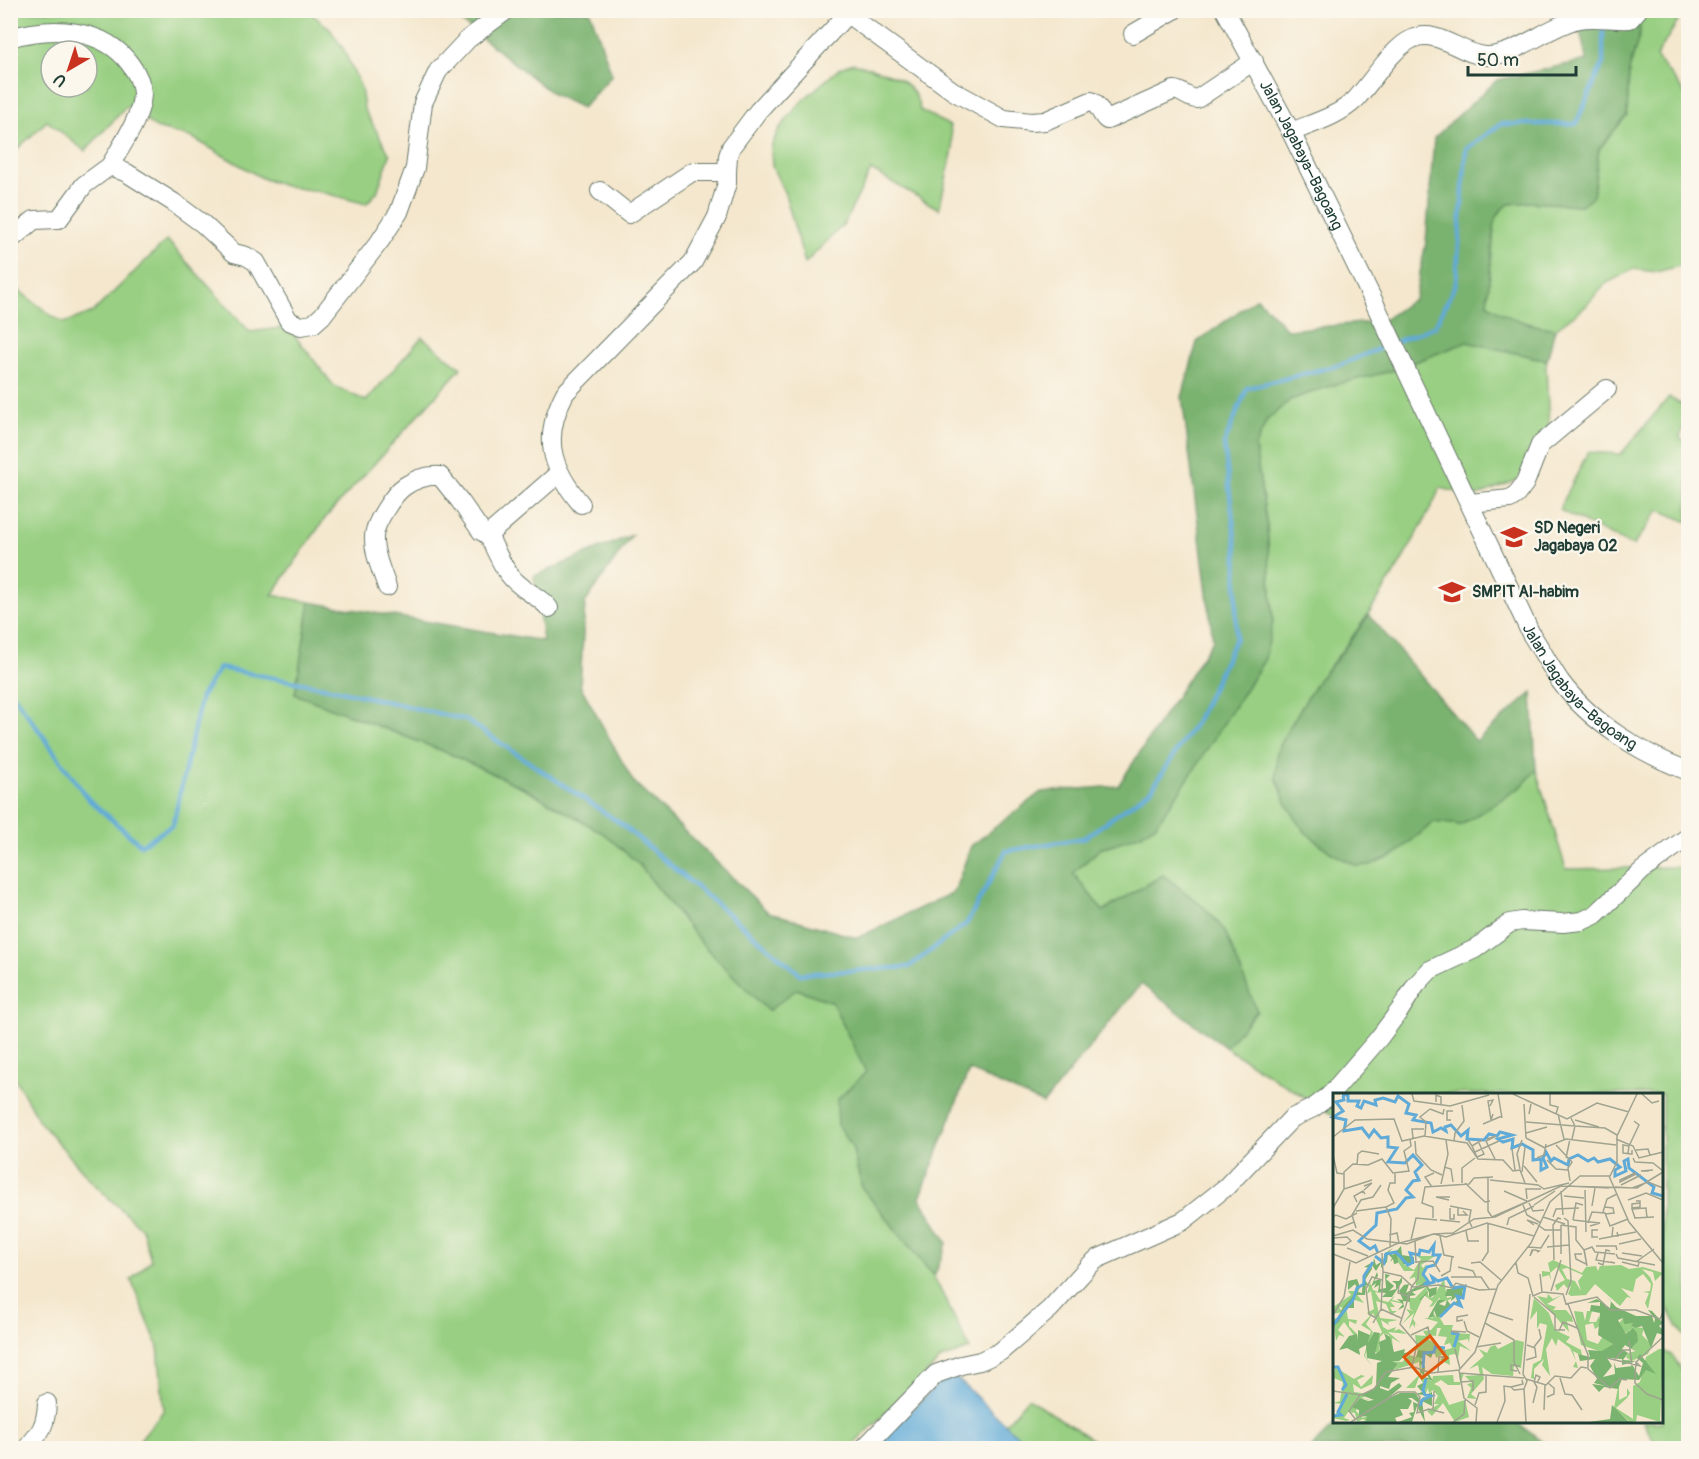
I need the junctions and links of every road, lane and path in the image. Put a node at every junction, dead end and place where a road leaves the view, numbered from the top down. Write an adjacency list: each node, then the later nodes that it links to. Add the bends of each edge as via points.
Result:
1 (507, 10): 10 (street, via 468,39 438,71 423,103 415,168 399,212 313,324 300,326 289,321 256,262 234,253 173,202)
2 (1174, 10): 6 (street)
3 (1226, 10): 8 (street, Jalan Jagabaya–Bagoang)
4 (1638, 10): 9 (street, via 1630,19 1580,19 1488,56 1460,50 1438,38 1420,36 1410,40 1382,66 1340,112)
5 (846, 12): 8 (street, via 953,91 1004,119 1046,121 1091,101 1107,120 1174,90 1197,99); 11 (street, via 731,147)
6 (1133, 34)
7 (10, 38): 10 (street, via 53,31 93,36 111,45 127,60 142,92 138,113)
8 (1254, 61): 9 (street, Jalan Jagabaya–Bagoang)
9 (1291, 132): 16 (street, Jalan Jagabaya–Bagoang)
10 (110, 166): 13 (street, via 84,185 59,219 34,220)
11 (727, 172): 12 (street, via 692,172 629,214); 15 (street, via 717,217 693,262 565,393 557,408 550,441)
12 (600, 191)
13 (10, 240)
14 (1607, 389): 16 (street, via 1540,445 1516,495)
15 (559, 473): 17 (street); 18 (street)
16 (1470, 503): 21 (street, Jalan Jagabaya–Bagoang, via 1531,634 1561,682 1604,725 1650,754)
17 (581, 504)
18 (488, 535): 19 (street, via 480,531 440,476 428,475 403,487 378,520 374,532); 20 (street, via 514,581)
19 (387, 587)
20 (549, 609)
21 (1689, 771)
22 (1689, 837): 25 (street, via 1643,870 1595,915 1582,921 1510,924 1474,949 1430,970 1329,1096 1292,1118 1203,1207 1183,1221 1097,1259 1050,1309 1000,1352 936,1374)
23 (47, 1403): 24 (street, via 40,1434)
24 (27, 1449)
25 (864, 1449)

